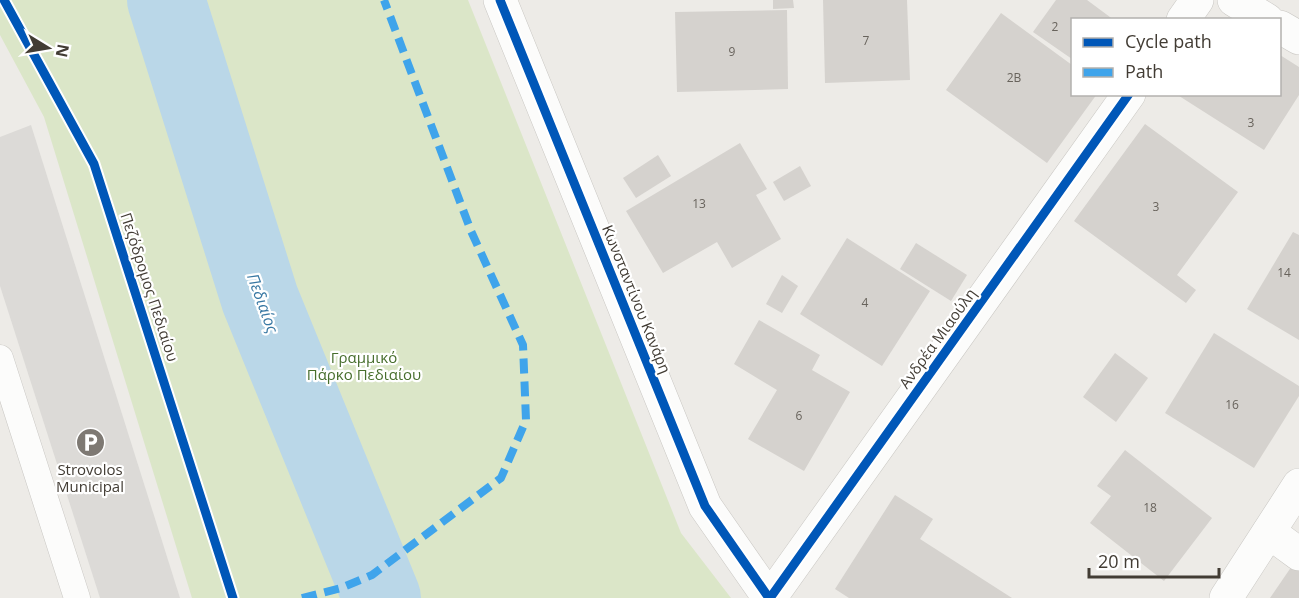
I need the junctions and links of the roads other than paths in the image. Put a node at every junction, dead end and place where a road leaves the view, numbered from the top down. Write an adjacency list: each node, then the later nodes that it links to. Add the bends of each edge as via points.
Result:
1 (500, 0): 14 (street, Κωνσταντίνου Κανάρη, via 705,506)
2 (1197, 0): 4 (street)
3 (1234, 0): 5 (street)
4 (1184, 18)
5 (1264, 18)
6 (1281, 28): 7 (street)
7 (1299, 38)
8 (1128, 96): 14 (street, Ανδρέα Μιαούλη)
9 (0, 358): 13 (lane)
10 (1299, 485): 11 (street)
11 (1269, 532): 12 (street); 15 (street)
12 (1299, 554)
13 (77, 598)
14 (769, 598)
15 (1226, 598)

